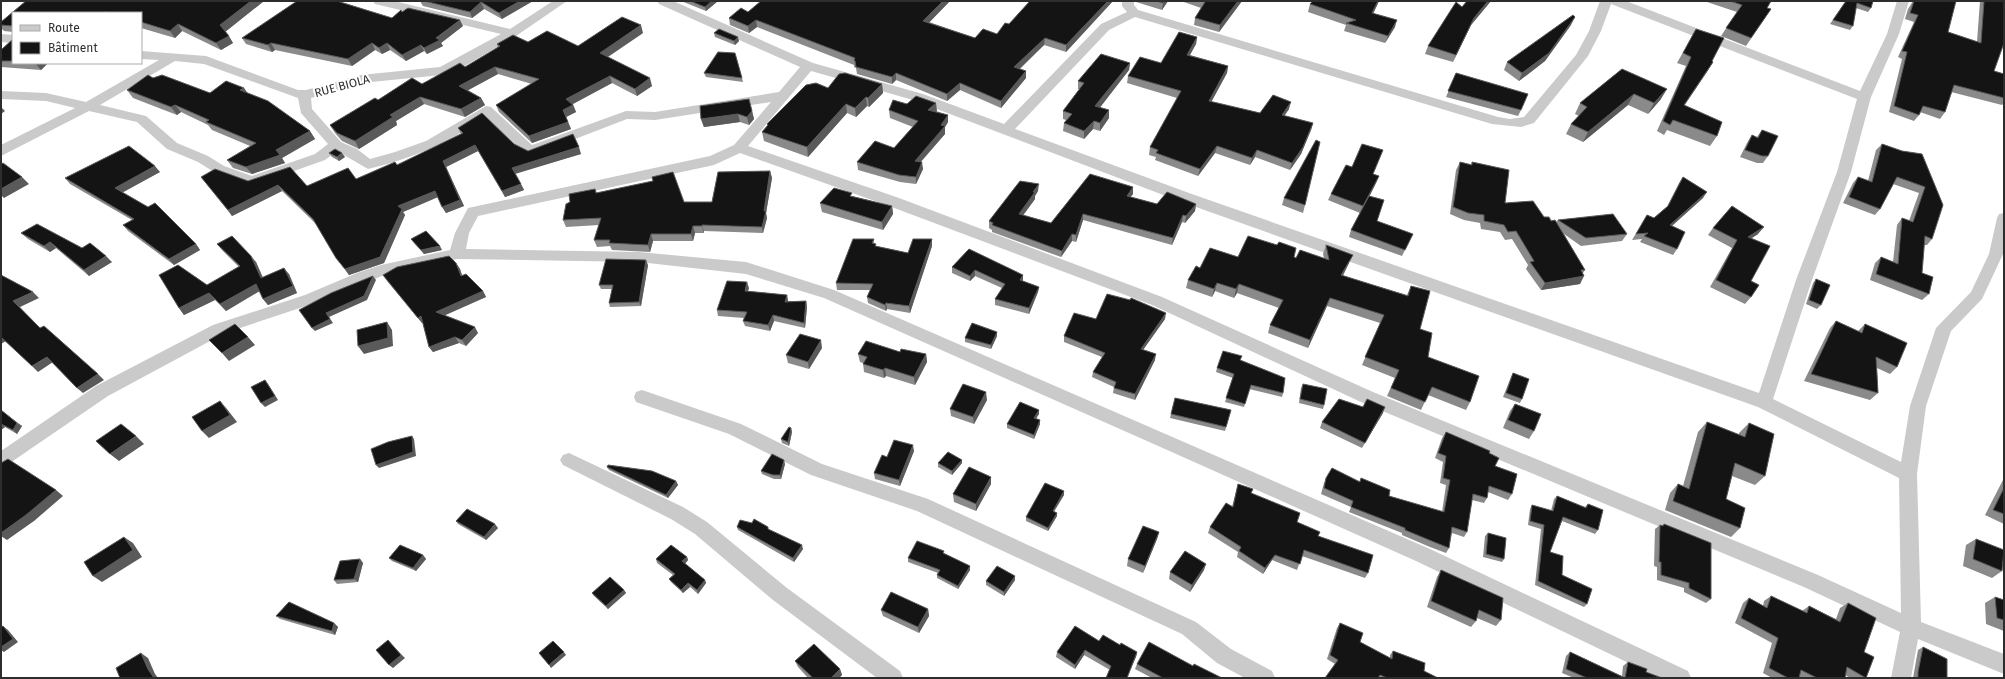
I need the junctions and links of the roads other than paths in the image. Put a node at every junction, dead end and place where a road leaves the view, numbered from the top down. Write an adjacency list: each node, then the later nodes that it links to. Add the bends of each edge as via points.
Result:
1 (379, 1): 9 (street)
2 (561, 1): 9 (street, RUE BIOLA)
3 (663, 1): 14 (street)
4 (1128, 1): 8 (street, via 1128,6)
5 (1606, 1): 8 (street, via 1582,56 1529,120 1521,123 1496,121)
6 (1615, 1): 18 (street)
7 (1903, 1): 18 (street, via 1893,34)
8 (1134, 13): 20 (street, via 1105,27)
9 (512, 34): 16 (street, RUE BIOLA, via 442,71 358,80)
10 (1, 38): 11 (street)
11 (12, 39)
12 (142, 55): 13 (street, RUE BIOLA)
13 (170, 59): 16 (street, RUE BIOLA, via 206,60); 19 (street)
14 (808, 66): 17 (street); 20 (street, via 918,97)
15 (1, 95): 19 (street, via 46,97)
16 (304, 96): 21 (street, via 306,110)
17 (782, 96): 21 (street, via 742,100 655,116 626,115 531,152 486,110 443,139 412,153 388,160 368,164 352,152); 22 (street)
18 (1864, 97): 27 (street, via 1844,172 1804,280)
19 (89, 106): 21 (street, via 140,119 172,146 219,169 252,181 320,157); 23 (street)
20 (1006, 130): 27 (street, via 1184,197)
21 (336, 145)
22 (739, 148): 25 (street, via 714,160 473,212 462,232); 31 (street, via 901,205 1157,301 1367,397 1811,581)
23 (1, 152)
24 (2004, 218): 30 (street, via 1996,254 1977,295 1944,328 1918,406)
25 (457, 254): 28 (street, via 362,277 310,299 220,329 102,391); 35 (street, via 639,257 746,268 829,294 1424,555)
26 (642, 397): 34 (street, via 735,429 817,470 922,505 1189,628 1224,656)
27 (1764, 402): 30 (street)
28 (1, 460)
29 (569, 460): 33 (street, via 677,512 701,528 780,594)
30 (1908, 474): 31 (street)
31 (1911, 627): 32 (street); 36 (street)
32 (2004, 664)
33 (893, 678)
34 (1265, 678)
35 (1681, 678)
36 (1901, 678)

